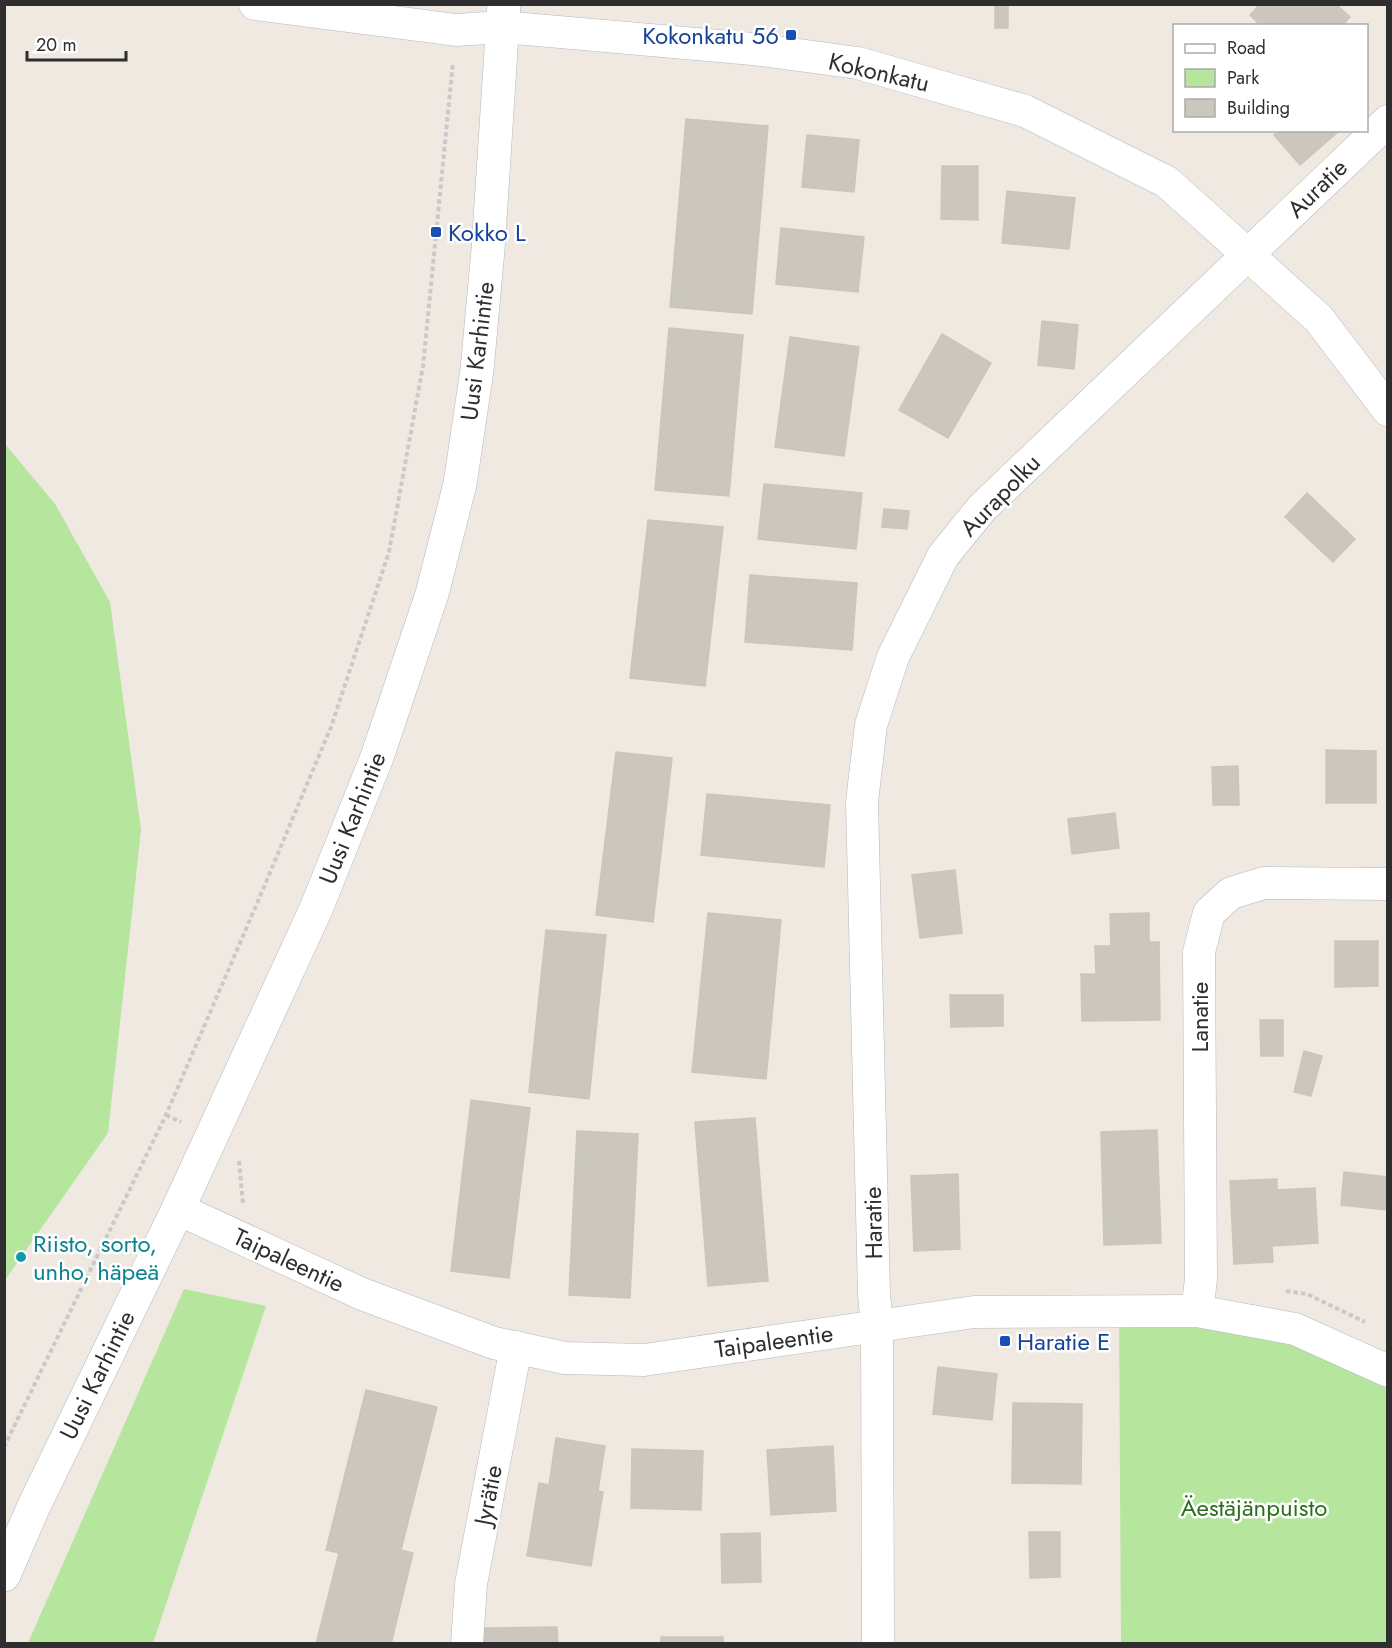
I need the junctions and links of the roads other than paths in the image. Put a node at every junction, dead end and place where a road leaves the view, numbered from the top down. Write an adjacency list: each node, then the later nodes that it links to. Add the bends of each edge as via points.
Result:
1 (255, 4): 2 (street, Kokonkatu, via 456,30)
2 (503, 16): 4 (street, Kokonkatu, via 858,63 1024,111 1167,182); 8 (street, Uusi Karhintie, via 477,370 460,484 432,594 377,757 316,909)
3 (1388, 121): 4 (street, Auratie)
4 (1247, 255): 5 (street, Kokonkatu, via 1319,319); 6 (street, Aurapolku, via 982,508 943,556 893,657 871,725)
5 (1388, 410)
6 (862, 802): 10 (street, Haratie)
7 (1388, 884): 9 (street, Lanatie, via 1264,883 1231,893 1209,913 1199,952 1201,1280)
8 (178, 1209): 11 (street, Taipaleentie, via 362,1294 494,1343); 13 (street, Uusi Karhintie)
9 (1197, 1311): 10 (street, Taipaleentie, via 974,1312); 12 (street, Taipaleentie, via 1295,1329)
10 (877, 1326): 11 (street, Taipaleentie, via 644,1360 565,1358); 15 (street, Haratie)
11 (516, 1347): 14 (street, Jyrätie, via 471,1584)
12 (1388, 1371)
13 (4, 1575)
14 (467, 1644)
15 (878, 1644)

